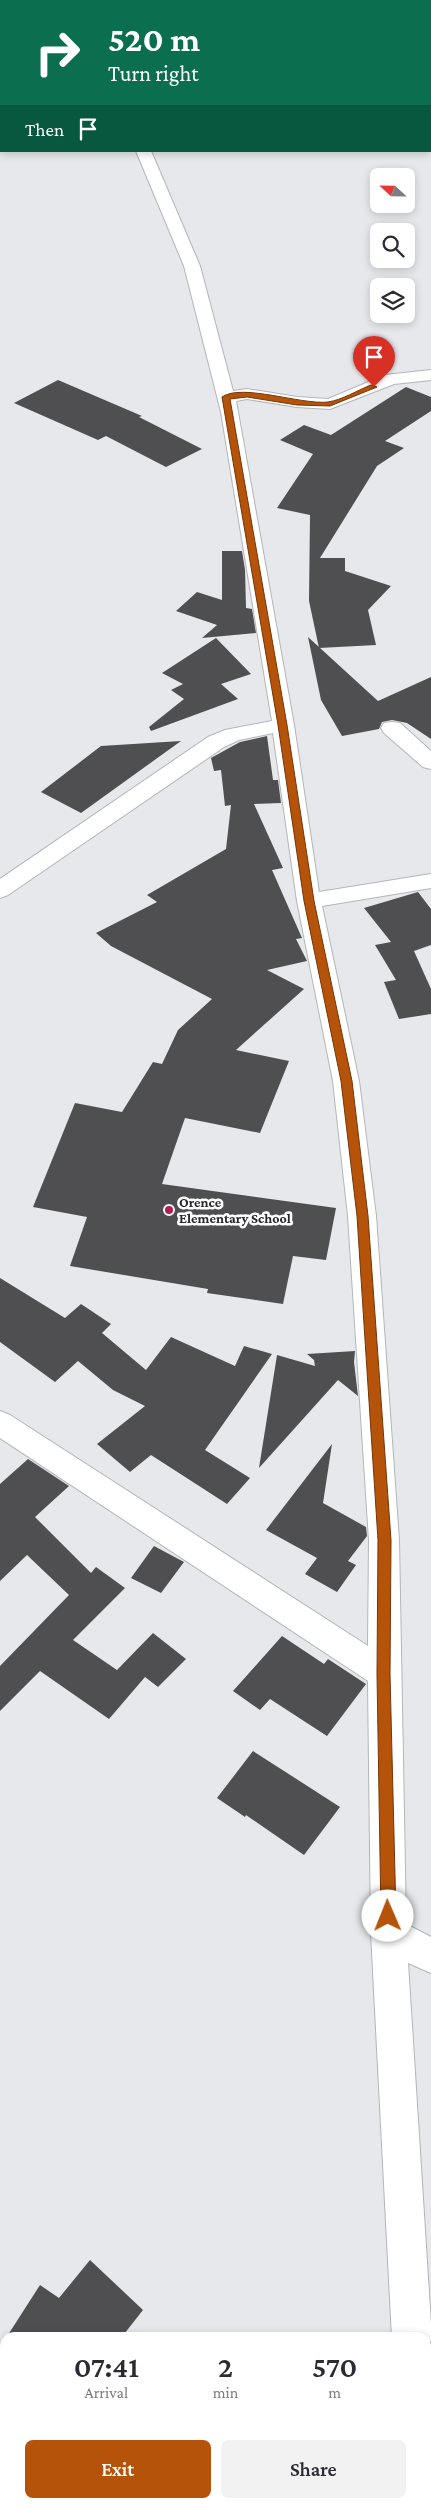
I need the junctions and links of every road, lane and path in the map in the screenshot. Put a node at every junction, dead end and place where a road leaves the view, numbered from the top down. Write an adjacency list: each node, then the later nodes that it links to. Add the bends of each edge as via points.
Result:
1 (143, 152): 3 (street, via 192,266)
2 (429, 376): 3 (street, via 391,380 330,404 247,394)
3 (226, 397): 4 (street)
4 (283, 725): 8 (street, via 233,735 216,742); 9 (street)
5 (392, 728): 6 (street)
6 (431, 762)
7 (431, 881): 9 (street)
8 (0, 890)
9 (309, 901): 11 (street, via 346,1081 362,1216 384,1540)
10 (0, 1423): 11 (street)
11 (384, 1674): 12 (street)
12 (389, 1933): 13 (street); 14 (street)
13 (431, 1956)
14 (412, 2332)

